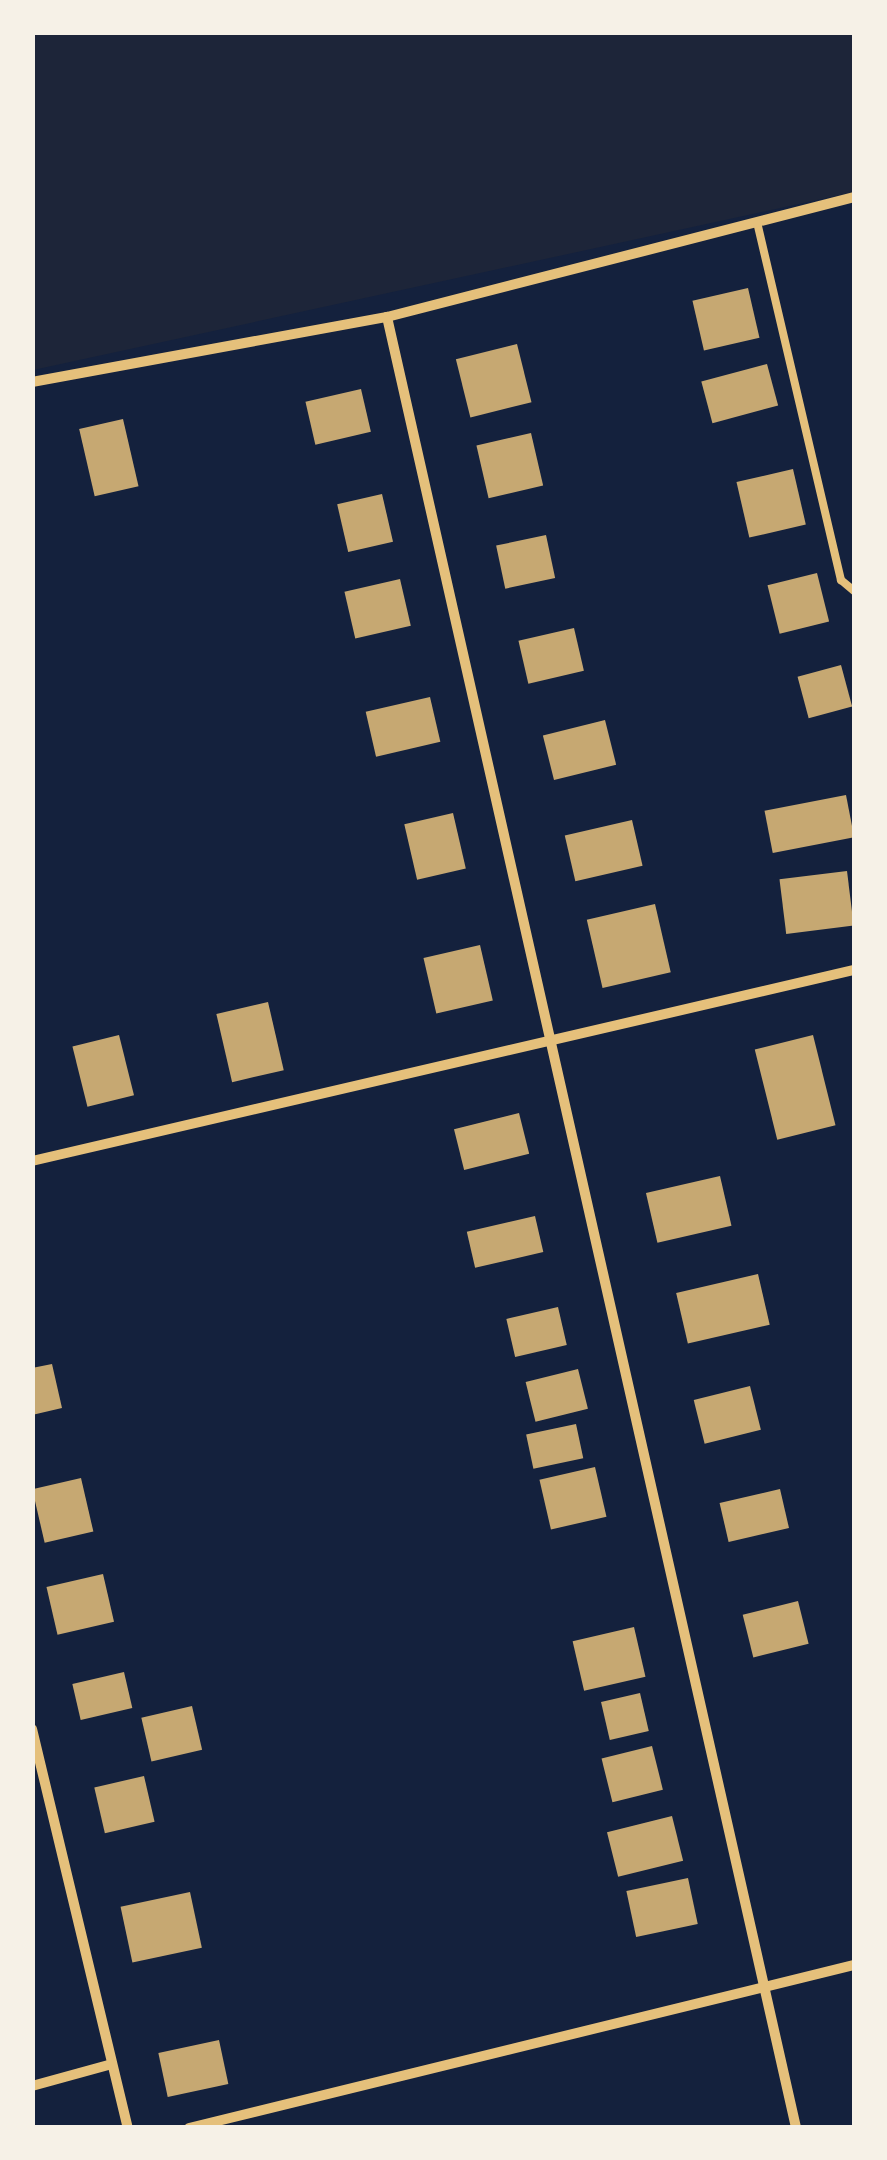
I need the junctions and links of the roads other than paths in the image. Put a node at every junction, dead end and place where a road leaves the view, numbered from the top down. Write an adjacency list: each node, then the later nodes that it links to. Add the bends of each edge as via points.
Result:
1 (854, 197): 2 (street)
2 (757, 222): 3 (street); 5 (lane, via 841,580)
3 (387, 317): 4 (street); 7 (street)
4 (32, 382)
5 (854, 592)
6 (854, 970): 7 (street)
7 (552, 1044): 8 (street); 11 (street)
8 (32, 1161)
9 (32, 1729): 12 (street)
10 (854, 1965): 11 (street)
11 (765, 1988): 15 (street); 16 (street)
12 (112, 2064): 13 (street); 14 (street)
13 (32, 2086)
14 (128, 2128)
15 (189, 2128)
16 (796, 2128)

